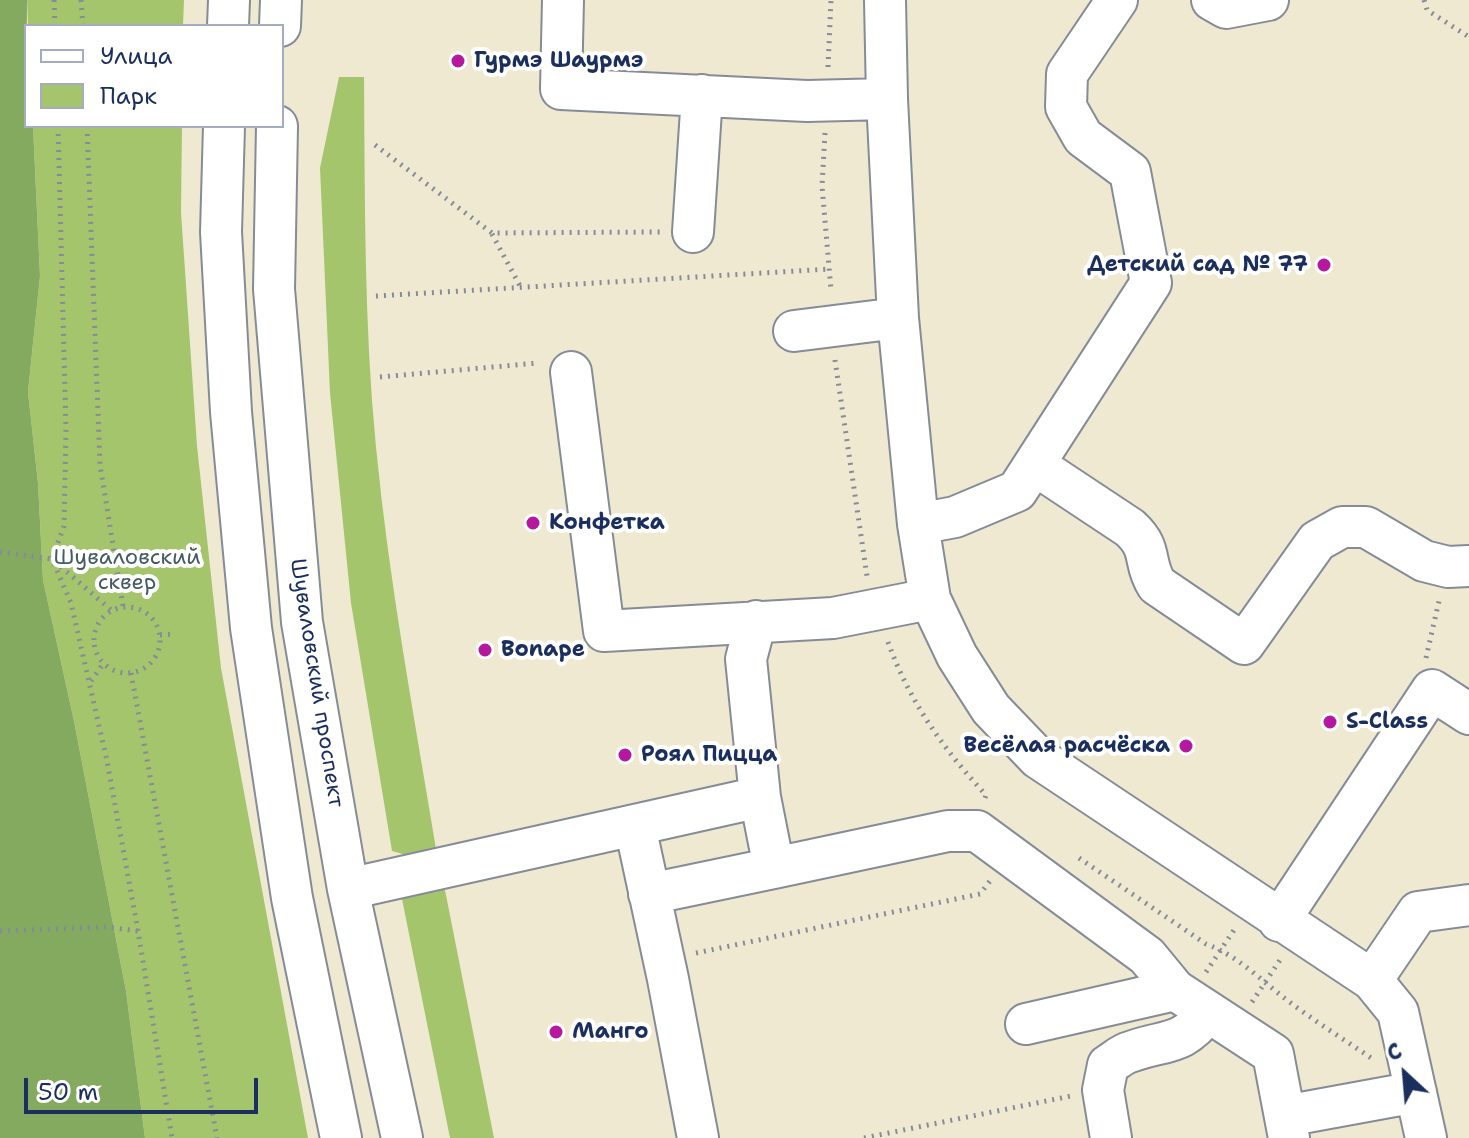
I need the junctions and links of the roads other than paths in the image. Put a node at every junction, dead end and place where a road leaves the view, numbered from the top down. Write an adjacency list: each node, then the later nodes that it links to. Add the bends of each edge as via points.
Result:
1 (229, 0): 8 (street)
2 (281, 0): 9 (street)
3 (563, 0): 10 (street, via 561,89)
4 (885, 0): 11 (street)
5 (1117, 0): 18 (street, via 1067,74 1066,107 1083,137 1130,172 1151,283)
6 (1212, 0): 7 (street, via 1226,8)
7 (1268, 0)
8 (228, 24)
9 (280, 24)
10 (702, 95): 11 (street); 14 (street)
11 (887, 99): 15 (street)
12 (224, 128): 36 (street, via 221,232 251,628 292,898)
13 (277, 128): 27 (street, Шуваловский проспект, via 274,289 302,622)
14 (693, 232)
15 (898, 318): 16 (street); 19 (street)
16 (813, 328)
17 (571, 372): 22 (street, via 604,631)
18 (1035, 465): 19 (street, via 1017,491 955,517); 20 (street, via 1130,528 1144,541 1149,573 1157,585 1244,644 1317,541 1342,527 1366,527 1424,561)
19 (918, 524): 21 (street)
20 (1458, 567)
21 (930, 599): 22 (street, via 833,618); 30 (street, via 957,656 991,709 1038,758)
22 (756, 621): 24 (street, via 746,659)
23 (1469, 714): 30 (street, via 1432,690)
24 (760, 797): 25 (street); 26 (street)
25 (635, 826): 27 (street); 28 (street)
26 (774, 868): 28 (street); 32 (street, via 948,831 987,810 1009,855 1147,956)
27 (348, 889): 37 (street, Шуваловский проспект)
28 (649, 894): 38 (street)
29 (1469, 905): 31 (street, via 1418,912)
30 (1276, 918): 31 (street)
31 (1372, 980): 34 (street, via 1398,1012)
32 (1201, 1008): 33 (street); 35 (street, via 1273,1054); 39 (street, via 1194,1032 1127,1052 1108,1065 1103,1090)
33 (1026, 1024)
34 (1416, 1092): 35 (street); 40 (street)
35 (1287, 1127)
36 (341, 1138)
37 (402, 1138)
38 (698, 1138)
39 (1111, 1138)
40 (1426, 1138)

